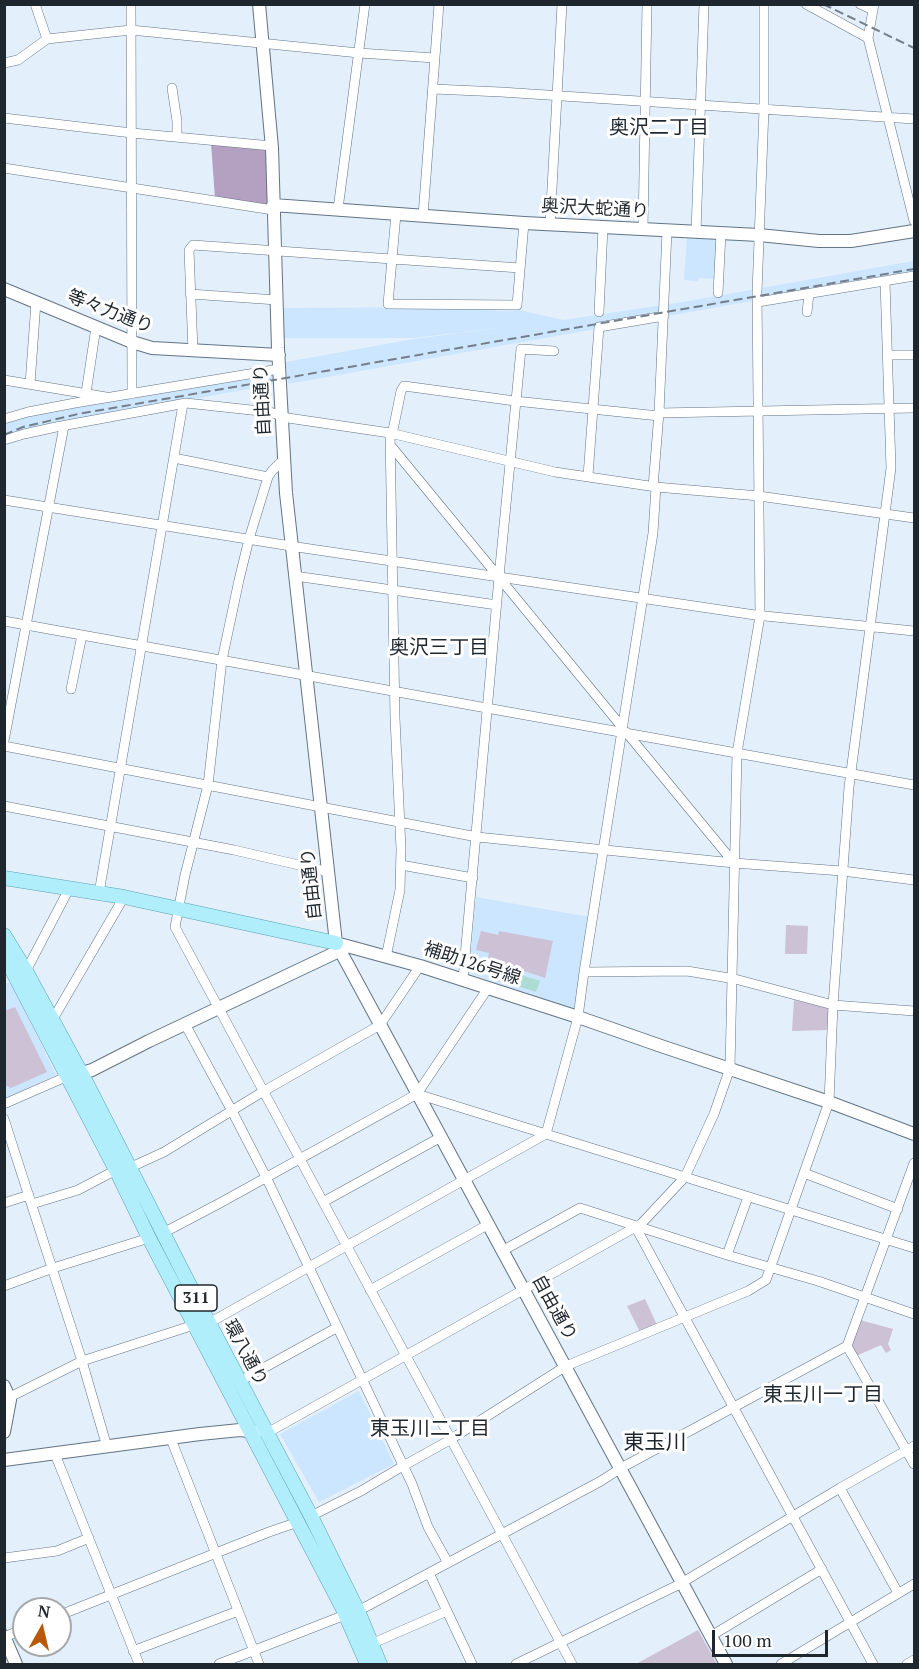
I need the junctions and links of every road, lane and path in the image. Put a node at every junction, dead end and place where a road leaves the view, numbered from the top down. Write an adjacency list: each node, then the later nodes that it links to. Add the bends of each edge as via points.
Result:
1 (35, 4): 15 (street)
2 (131, 4): 13 (street)
3 (259, 4): 16 (street, 自由通り)
4 (365, 4): 17 (street)
5 (439, 4): 18 (street)
6 (562, 4): 22 (street)
7 (647, 4): 23 (street)
8 (704, 4): 24 (street)
9 (764, 4): 25 (street)
10 (806, 4): 14 (street)
11 (860, 4): 12 (street)
12 (873, 7): 14 (street)
13 (131, 30): 15 (street); 16 (street); 29 (street)
14 (868, 38): 26 (street)
15 (47, 39): 19 (street, via 18,60)
16 (263, 43): 17 (street); 31 (street, 自由通り)
17 (359, 53): 18 (street); 35 (street)
18 (435, 58): 21 (street)
19 (4, 63)
20 (171, 88): 30 (street)
21 (433, 89): 22 (street); 37 (street)
22 (556, 97): 23 (street); 40 (street)
23 (645, 102): 24 (street); 42 (street)
24 (700, 106): 25 (street); 45 (street)
25 (764, 109): 26 (street); 47 (street)
26 (888, 117): 28 (street); 38 (street)
27 (4, 118): 29 (street)
28 (915, 119)
29 (132, 133): 30 (street); 33 (street)
30 (177, 137): 31 (street)
31 (272, 146): 34 (street, 自由通り)
32 (4, 168): 33 (street)
33 (132, 188): 34 (street); 64 (street)
34 (273, 207): 35 (street, 奥沢大蛇通り); 48 (street, 自由通り)
35 (338, 209): 36 (street, 奥沢大蛇通り)
36 (396, 214): 37 (street, 奥沢大蛇通り); 49 (street)
37 (423, 216): 39 (street, 奥沢大蛇通り)
38 (915, 221)
39 (524, 223): 40 (street, 奥沢大蛇通り); 50 (street)
40 (550, 225): 41 (street, 奥沢大蛇通り)
41 (603, 227): 42 (street, 奥沢大蛇通り); 60 (street)
42 (643, 229): 43 (street, 奥沢大蛇通り)
43 (667, 231): 45 (street, 奥沢大蛇通り); 62 (street)
44 (915, 231): 47 (street, 奥沢大蛇通り, via 851,241)
45 (696, 232): 46 (street, 奥沢大蛇通り)
46 (721, 233): 47 (street, 奥沢大蛇通り); 54 (street)
47 (759, 235): 59 (street)
48 (275, 251): 49 (street); 55 (street, via 194,245 189,250); 57 (street, 自由通り)
49 (393, 259): 50 (street); 50 (street, via 388,304 517,305)
50 (520, 268)
51 (915, 276): 52 (street)
52 (885, 281): 56 (street); 69 (street)
53 (4, 289): 58 (street, 等々力通り)
54 (718, 293)
55 (190, 294): 57 (street); 65 (street)
56 (809, 294): 59 (street); 61 (street)
57 (277, 300): 67 (street, 自由通り)
58 (36, 302): 63 (street, 等々力通り); 72 (street)
59 (758, 302): 81 (street)
60 (599, 312)
61 (807, 312)
62 (664, 316): 80 (street, via 599,327); 82 (street)
63 (96, 327): 64 (street, 等々力通り); 73 (street)
64 (132, 342): 65 (street, 等々力通り); 74 (street)
65 (192, 351): 67 (street, 等々力通り)
66 (554, 351): 76 (street, via 521,349)
67 (279, 355): 70 (street, 自由通り)
68 (915, 355): 69 (street)
69 (888, 356): 78 (street)
70 (279, 369): 74 (street); 83 (street, 自由通り)
71 (4, 380): 72 (street)
72 (30, 384): 73 (street)
73 (86, 393): 75 (street)
74 (132, 394): 75 (street)
75 (112, 398): 84 (street)
76 (515, 401): 80 (street); 86 (street, via 404,386); 91 (street)
77 (183, 404): 83 (street); 85 (street); 89 (street)
78 (889, 408): 79 (street); 81 (street); 98 (street, via 891,468)
79 (915, 408)
80 (594, 409): 82 (street); 92 (street)
81 (758, 411): 82 (street); 95 (street)
82 (659, 414): 94 (street)
83 (283, 415): 86 (street); 90 (street, 自由通り)
84 (4, 419)
85 (64, 426): 87 (street); 97 (street)
86 (390, 434): 88 (street); 91 (street)
87 (4, 440)
88 (391, 446): 103 (street); 105 (street)
89 (174, 458): 93 (street); 100 (street)
90 (284, 459): 93 (street); 102 (street, 自由通り)
91 (510, 461): 92 (street); 105 (street)
92 (588, 476): 94 (street)
93 (268, 477): 101 (street)
94 (654, 487): 95 (street); 107 (street, via 652,533)
95 (759, 496): 98 (street); 109 (street)
96 (4, 500): 97 (street)
97 (49, 507): 100 (street); 111 (street)
98 (886, 513): 99 (street); 112 (street)
99 (915, 518)
100 (163, 525): 101 (street); 115 (street)
101 (249, 539): 102 (street); 116 (street)
102 (292, 546): 103 (street); 104 (street, 自由通り)
103 (393, 561): 105 (street); 106 (street)
104 (295, 576): 106 (street); 117 (street, 自由通り)
105 (499, 577): 107 (street); 108 (street); 121 (street)
106 (394, 590): 108 (street); 119 (street)
107 (641, 598): 109 (street); 121 (street)
108 (497, 605): 120 (street)
109 (760, 616): 112 (street); 124 (street)
110 (4, 621): 111 (street)
111 (27, 624): 114 (street); 122 (street)
112 (870, 626): 113 (street); 126 (street)
113 (915, 631)
114 (82, 635): 115 (street); 118 (street)
115 (142, 646): 116 (street); 125 (street)
116 (222, 660): 117 (street); 127 (street)
117 (306, 676): 119 (street); 130 (street, 自由通り)
118 (71, 690)
119 (395, 691): 120 (street); 131 (street)
120 (488, 707): 121 (street); 133 (street)
121 (623, 730): 124 (street); 135 (street); 136 (street)
122 (4, 741)
123 (4, 746): 125 (street)
124 (737, 753): 126 (street); 136 (street)
125 (120, 768): 127 (street); 132 (street)
126 (851, 774): 128 (street); 138 (street)
127 (208, 784): 130 (street); 134 (street)
128 (915, 785)
129 (4, 806): 132 (street)
130 (321, 808): 131 (street); 139 (street, 自由通り)
131 (401, 823): 133 (street); 137 (street)
132 (110, 826): 134 (street); 144 (street)
133 (477, 837): 135 (street); 141 (street)
134 (193, 842): 139 (street); 146 (street)
135 (604, 849): 136 (street); 153 (street)
136 (734, 863): 138 (street); 155 (street)
137 (400, 865): 141 (street); 150 (street)
138 (842, 871): 142 (street); 157 (street)
139 (329, 872): 148 (street, 自由通り)
140 (4, 878): 143 (main road, 補助126号線)
141 (473, 878): 154 (street)
142 (915, 880)
143 (70, 887): 144 (main road, 補助126号線); 152 (street)
144 (99, 892): 145 (main road, 補助126号線)
145 (124, 897): 146 (main road, 補助126号線); 161 (street)
146 (178, 908): 148 (main road, 補助126号線); 158 (street, via 175,927)
147 (4, 935): 152 (main road, 環八通り / 311)
148 (338, 947): 150 (street, 補助126号線); 158 (street); 163 (street, 自由通り)
149 (4, 955): 165 (main road, 環八通り / 311)
150 (386, 957): 151 (street, 補助126号線)
151 (420, 966): 154 (street, 補助126号線); 163 (street)
152 (26, 971): 161 (main road, 環八通り / 311)
153 (584, 972): 155 (street, via 687,971); 160 (street)
154 (464, 979): 156 (street, 補助126号線)
155 (732, 979): 157 (street); 164 (street)
156 (488, 988): 160 (street, 補助126号線); 167 (street)
157 (833, 1005): 159 (street); 168 (street)
158 (218, 1008): 162 (street); 166 (street)
159 (915, 1011)
160 (578, 1017): 164 (street, 補助126号線); 172 (street)
161 (53, 1019): 165 (main road, 環八通り / 311)
162 (185, 1024): 165 (street); 170 (street)
163 (380, 1025): 166 (street); 167 (street, 自由通り)
164 (730, 1068): 168 (street, 補助126号線); 180 (street)
165 (75, 1075): 169 (street); 177 (main road, 環八通り / 311)
166 (264, 1091): 170 (street); 175 (street)
167 (417, 1094): 172 (street); 174 (street, 自由通り); 175 (street)
168 (829, 1102): 173 (street, 補助126号線); 178 (street)
169 (4, 1104)
170 (232, 1111): 177 (street, via 164,1152); 179 (street)
171 (4, 1119): 184 (street)
172 (546, 1134): 180 (street); 181 (street)
173 (915, 1134)
174 (441, 1137): 181 (street, 自由通り); 186 (street)
175 (300, 1158): 179 (street); 186 (street)
176 (915, 1163): 182 (street)
177 (123, 1169): 184 (street, via 78,1190); 192 (main road, 環八通り / 311); 193 (main road, 環八通り / 311)
178 (804, 1173): 188 (street); 189 (street)
179 (266, 1177): 192 (street); 199 (street)
180 (685, 1177): 183 (street); 191 (street)
181 (464, 1179): 190 (street, 自由通り); 195 (street)
182 (903, 1195): 185 (street); 188 (street)
183 (748, 1197): 189 (street); 198 (street)
184 (30, 1199): 187 (street); 200 (street)
185 (915, 1199)
186 (323, 1202): 195 (street)
187 (4, 1203)
188 (898, 1209): 194 (street)
189 (791, 1211): 194 (street); 201 (street)
190 (489, 1224): 197 (street, 自由通り); 203 (street)
191 (635, 1226): 197 (street, via 580,1208); 198 (street); 204 (street); 207 (street)
192 (163, 1233): 208 (main road, 環八通り / 311)
193 (149, 1238): 200 (street); 209 (main road, 環八通り / 311)
194 (887, 1239): 196 (street); 205 (street)
195 (347, 1245): 199 (street); 203 (street)
196 (915, 1248)
197 (502, 1251): 204 (street, 自由通り)
198 (727, 1255): 201 (street)
199 (309, 1267): 208 (street); 210 (street)
200 (52, 1268): 202 (street); 213 (street)
201 (771, 1268): 205 (street); 207 (street, via 759,1286)
202 (4, 1286)
203 (370, 1290): 212 (street)
204 (523, 1290): 212 (street); 214 (street, 自由通り)
205 (866, 1298): 206 (street); 211 (street)
206 (915, 1314)
207 (684, 1316): 214 (street); 218 (street)
208 (209, 1323): 216 (main road, 環八通り / 311)
209 (194, 1325): 213 (street); 220 (main road, 環八通り / 311)
210 (336, 1328): 215 (street); 216 (street)
211 (847, 1346): 218 (street); 225 (street)
212 (406, 1355): 215 (street); 223 (street)
213 (82, 1361): 217 (street); 224 (street)
214 (566, 1366): 223 (street); 230 (street, 自由通り)
215 (362, 1380): 221 (street); 229 (street)
216 (240, 1381): 221 (main road, 環八通り / 311)
217 (7, 1391): 219 (street, via 10,1402)
218 (734, 1407): 230 (street); 232 (street)
219 (4, 1432)
220 (251, 1432): 221 (street); 222 (street); 233 (main road, 環八通り / 311)
221 (267, 1433): 233 (main road, 環八通り / 311)
222 (171, 1439): 224 (street); 236 (street)
223 (451, 1440): 229 (street); 234 (street)
224 (107, 1447): 226 (street)
225 (911, 1448): 228 (street); 231 (street)
226 (56, 1454): 227 (street); 235 (street)
227 (4, 1460)
228 (915, 1464)
229 (403, 1466): 233 (street); 238 (street)
230 (621, 1468): 234 (street); 241 (street, 自由通り)
231 (840, 1488): 232 (street); 243 (street)
232 (793, 1515): 239 (street); 241 (street)
233 (305, 1519): 236 (street); 248 (main road, 環八通り / 311)
234 (502, 1533): 238 (street); 252 (street)
235 (89, 1538): 237 (street, via 57,1551); 244 (street)
236 (215, 1554): 244 (street); 246 (street)
237 (4, 1558)
238 (448, 1563): 240 (street)
239 (822, 1569): 249 (street); 251 (street)
240 (429, 1573): 247 (street); 248 (street)
241 (682, 1583): 251 (street, 自由通り); 252 (street)
242 (915, 1584): 243 (street)
243 (898, 1593): 249 (street)
244 (111, 1594): 245 (street); 254 (street)
245 (72, 1610)
246 (238, 1611): 254 (street); 255 (street)
247 (447, 1611): 253 (street); 263 (street)
248 (351, 1613): 253 (main road, 環八通り / 311); 255 (street); 261 (main road, 環八通り / 311)
249 (851, 1622): 267 (street); 268 (street)
250 (5, 1636): 257 (street)
251 (711, 1636): 266 (street, 自由通り)
252 (561, 1642): 264 (street); 265 (street)
253 (371, 1644): 262 (main road, 環八通り / 311)
254 (133, 1651): 258 (street)
255 (253, 1651): 259 (street); 260 (street)
256 (915, 1660): 269 (street)
257 (16, 1665)
258 (139, 1665)
259 (219, 1665)
260 (259, 1665)
261 (367, 1665)
262 (380, 1665)
263 (472, 1665)
264 (516, 1665)
265 (572, 1665)
266 (726, 1665)
267 (781, 1665)
268 (873, 1665)
269 (907, 1665)

